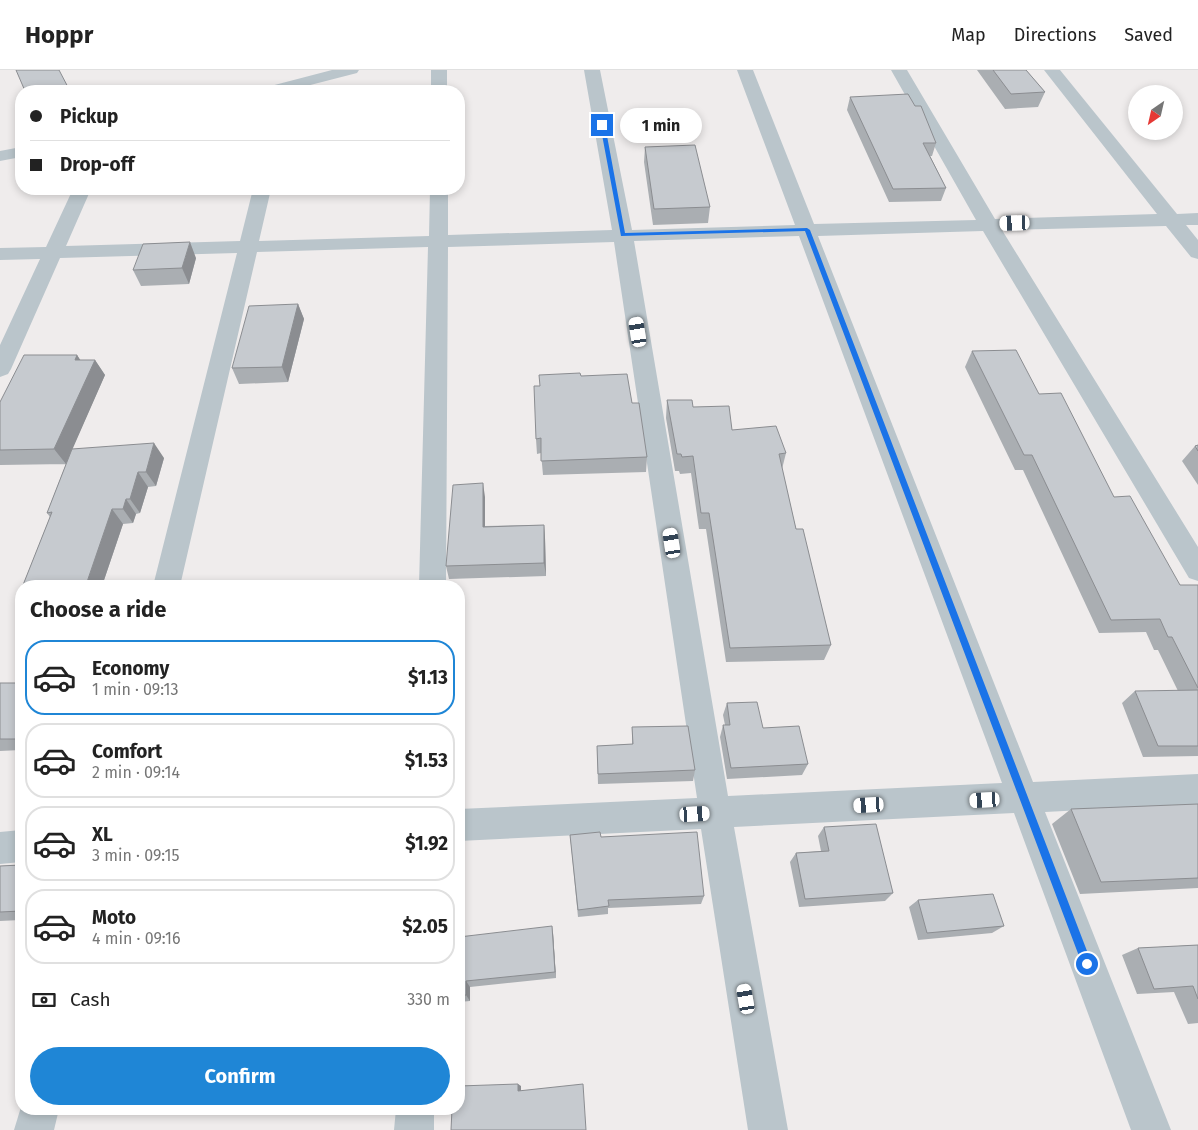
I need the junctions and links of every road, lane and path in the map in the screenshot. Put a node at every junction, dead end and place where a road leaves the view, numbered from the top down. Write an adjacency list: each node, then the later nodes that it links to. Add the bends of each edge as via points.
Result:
1 (351, 70): 7 (street)
2 (439, 70): 8 (street)
3 (592, 70): 18 (street)
4 (746, 70): 17 (street)
5 (899, 70): 16 (street)
6 (1052, 70): 15 (street)
7 (299, 85)
8 (439, 85)
9 (15, 153): 10 (street)
10 (0, 156)
11 (79, 195): 21 (street)
12 (261, 195): 20 (street)
13 (439, 195): 19 (street)
14 (1198, 219): 15 (street)
15 (1170, 220): 16 (street); 22 (street)
16 (988, 224): 17 (street); 25 (street)
17 (807, 230): 18 (street); 29 (street)
18 (623, 235): 19 (street); 30 (street)
19 (439, 241): 20 (street); 27 (street)
20 (249, 246): 21 (street); 26 (street)
21 (53, 252): 23 (street); 24 (street)
22 (1198, 253)
23 (0, 254)
24 (0, 369)
25 (1198, 570)
26 (168, 580)
27 (433, 580)
28 (1198, 789): 29 (street)
29 (1024, 798): 30 (street); 39 (street)
30 (715, 813): 31 (street); 38 (street)
31 (465, 825)
32 (15, 847): 33 (street)
33 (0, 848)
34 (38, 1115): 36 (street)
35 (415, 1115): 37 (street)
36 (34, 1130)
37 (414, 1130)
38 (768, 1130)
39 (1151, 1130)

